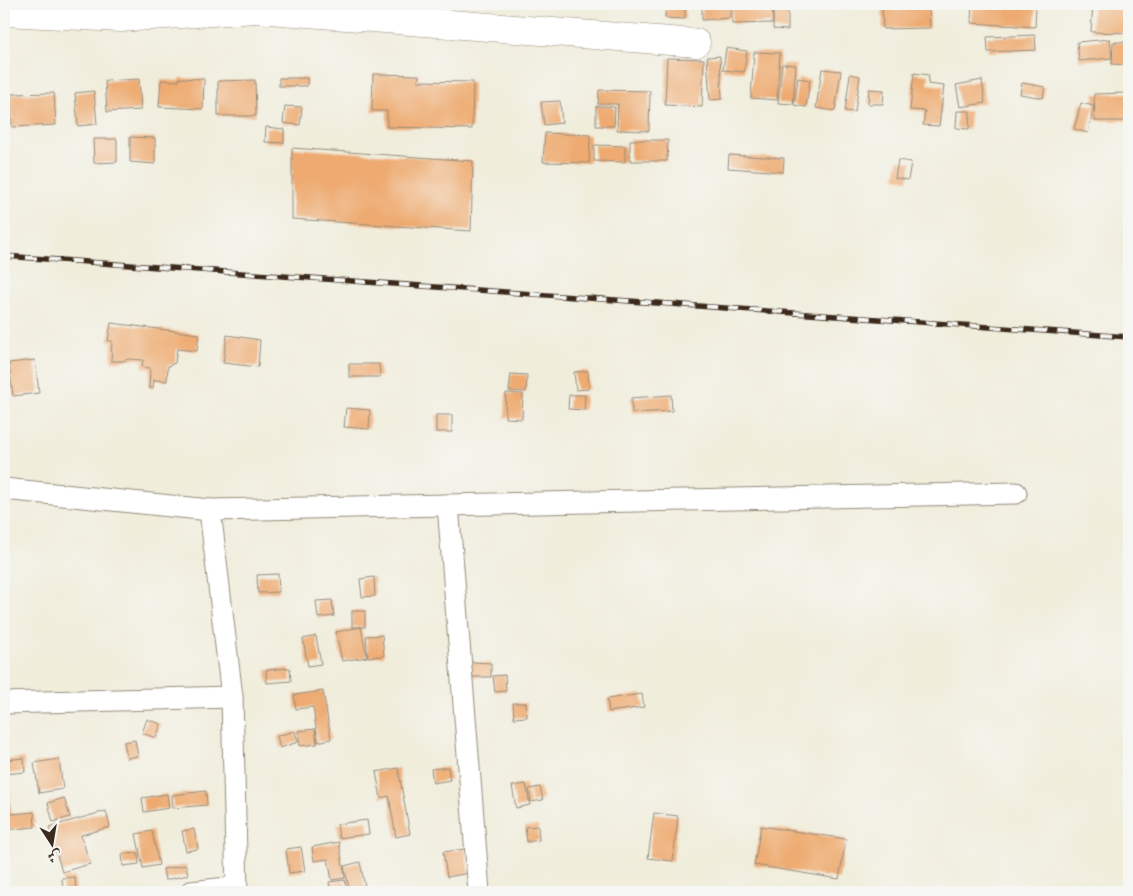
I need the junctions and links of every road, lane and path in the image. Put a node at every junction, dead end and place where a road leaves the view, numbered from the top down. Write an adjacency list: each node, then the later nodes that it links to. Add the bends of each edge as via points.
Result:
1 (256, 6): 3 (street); 4 (street)
2 (4, 10): 3 (street)
3 (120, 11)
4 (696, 43)
5 (4, 489): 8 (street)
6 (1016, 493): 7 (street)
7 (448, 505): 8 (street); 13 (street)
8 (210, 510): 9 (street)
9 (232, 697): 10 (street); 11 (street)
10 (4, 703)
11 (236, 890): 12 (street)
12 (192, 892)
13 (479, 892)

